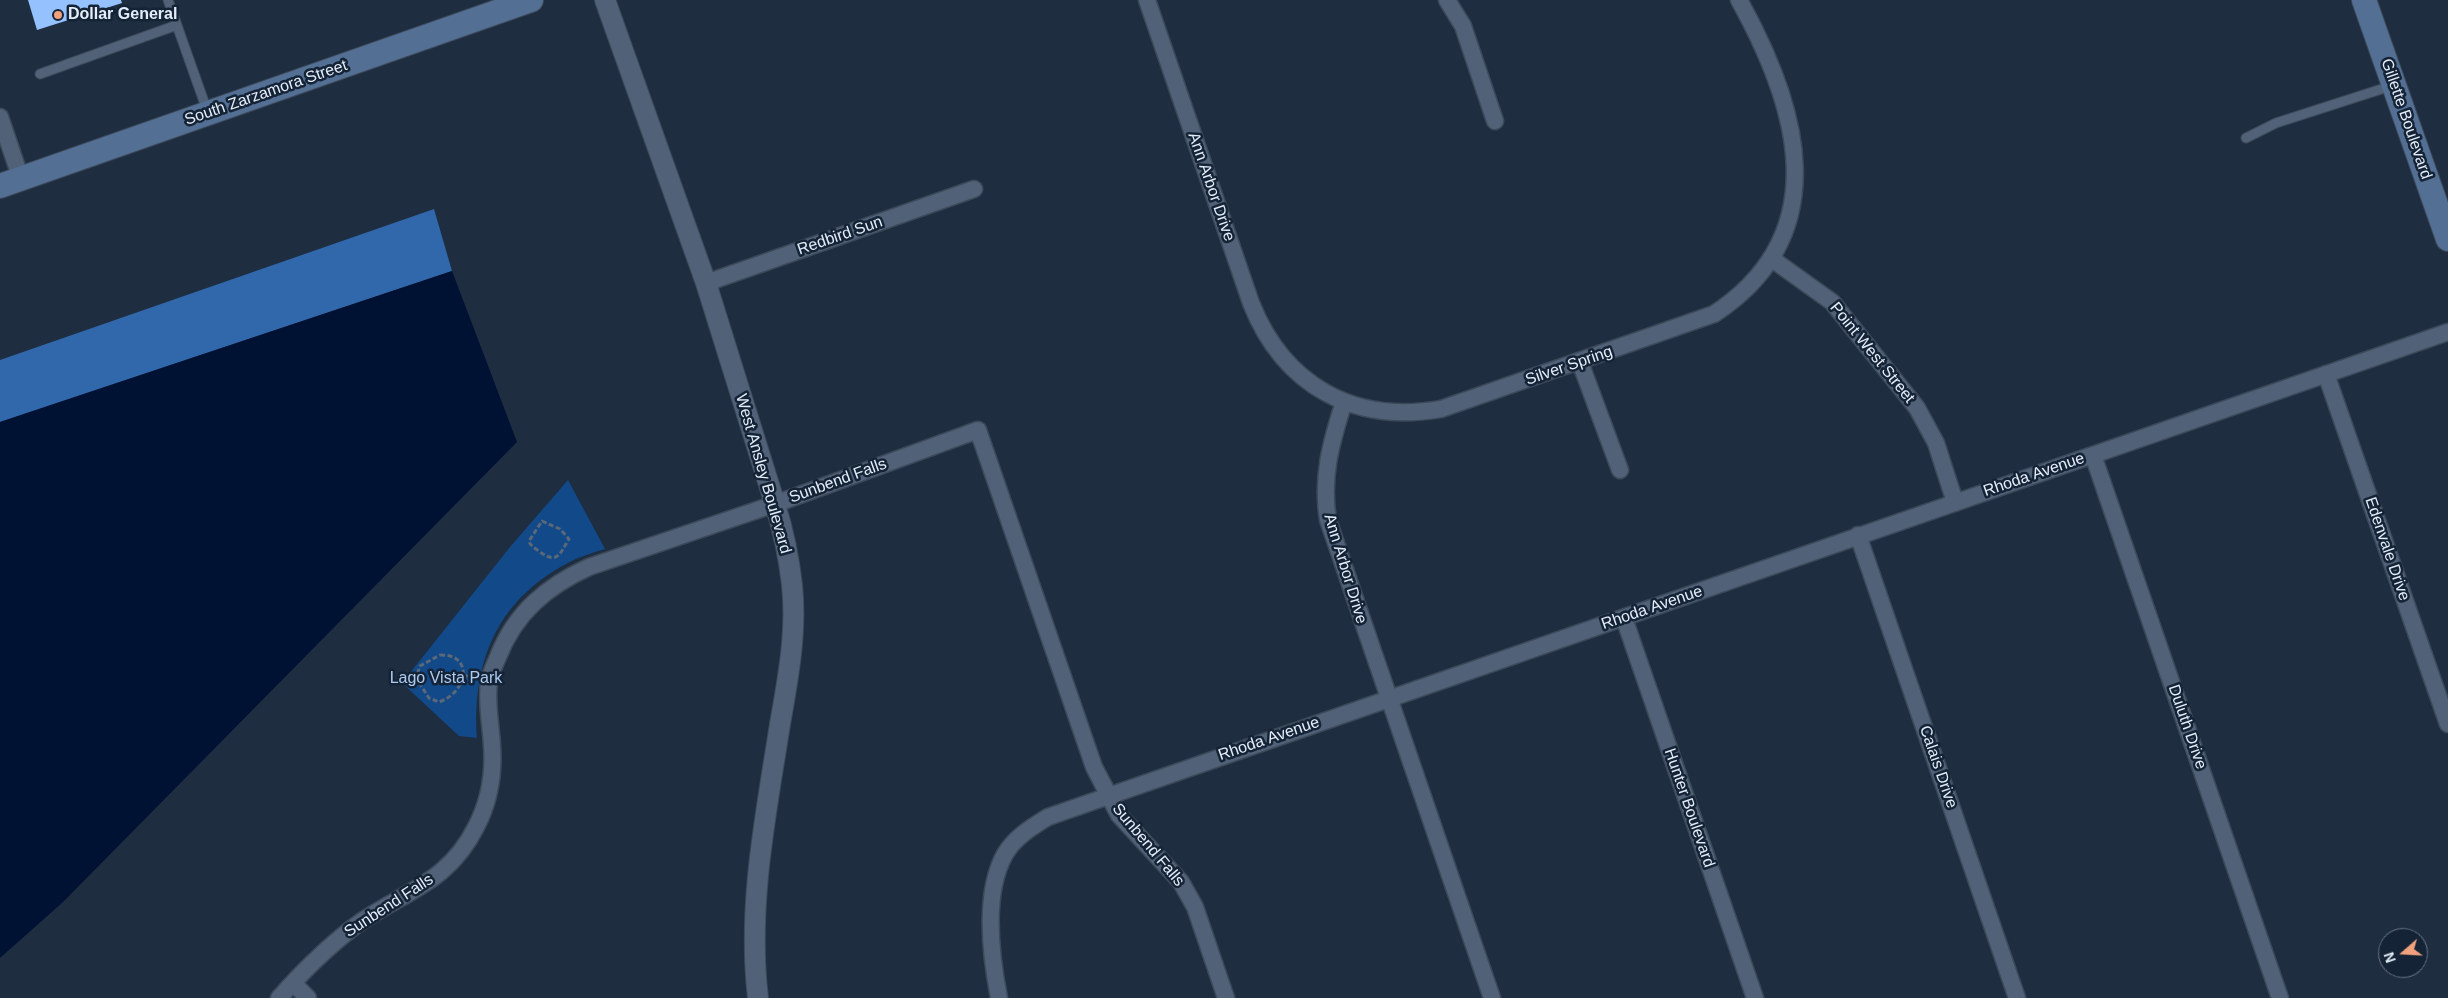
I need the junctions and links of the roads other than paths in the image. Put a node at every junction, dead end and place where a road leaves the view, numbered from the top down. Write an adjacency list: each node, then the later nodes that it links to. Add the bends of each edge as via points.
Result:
1 (168, 0): 8 (lane)
2 (531, 0): 11 (main road, South Zarzamora Street)
3 (604, 0): 19 (street, West Ansley Boulevard)
4 (1146, 0): 23 (street, Ann Arbor Drive, via 1257,319 1275,349 1299,374)
5 (1447, 0): 13 (street, via 1463,26)
6 (1739, 0): 18 (street, via 1758,33 1777,84 1795,155 1792,206)
7 (2364, 0): 10 (main road, Gillette Boulevard)
8 (177, 25): 9 (lane); 11 (lane)
9 (40, 74)
10 (2394, 85): 14 (lane, via 2276,123); 17 (main road, Gillette Boulevard)
11 (208, 113): 15 (main road, South Zarzamora Street)
12 (0, 117): 15 (street)
13 (1495, 121)
14 (2246, 138)
15 (11, 182)
16 (974, 189): 19 (street, Redbird Sun)
17 (2448, 239)
18 (1772, 259): 21 (street, Silver Spring, via 1744,292 1714,314); 26 (street, Point West Street, via 1832,302 1917,408 1936,443)
19 (706, 283): 27 (street, West Ansley Boulevard)
20 (2448, 332): 22 (street, Rhoda Avenue)
21 (1580, 362): 23 (street, Silver Spring, via 1432,411 1390,413); 25 (street)
22 (2326, 374): 24 (street, Rhoda Avenue); 31 (street, Edenvale Drive)
23 (1344, 402): 30 (street, Ann Arbor Drive, via 1328,455 1325,504)
24 (2092, 455): 26 (street, Rhoda Avenue); 42 (street, Duluth Drive)
25 (1620, 470)
26 (1955, 502): 28 (street, Rhoda Avenue)
27 (775, 504): 32 (street, Sunbend Falls, via 978,430 1094,767); 33 (street, Sunbend Falls, via 589,567 548,589 523,613 506,636 489,681 491,775 486,805 463,849 429,883 363,920 333,943); 36 (street, West Ansley Boulevard, via 784,534 792,585 792,640 760,856 754,941)
28 (1858, 535): 29 (street, Rhoda Avenue); 41 (street, Calais Drive)
29 (1624, 618): 30 (street, Rhoda Avenue); 40 (street, Hunter Boulevard)
30 (1388, 698): 32 (street, Rhoda Avenue); 39 (street, Ann Arbor Drive)
31 (2448, 724)
32 (1108, 795): 37 (street, Rhoda Avenue, via 1048,817 1023,833 1005,854 992,902 992,959); 38 (street, Sunbend Falls, via 1119,815 1182,882 1195,907)
33 (293, 983): 34 (street, Sunbend Falls); 35 (street)
34 (279, 998)
35 (308, 998)
36 (758, 998)
37 (999, 998)
38 (1226, 998)
39 (1492, 998)
40 (1755, 998)
41 (2018, 998)
42 (2280, 998)

